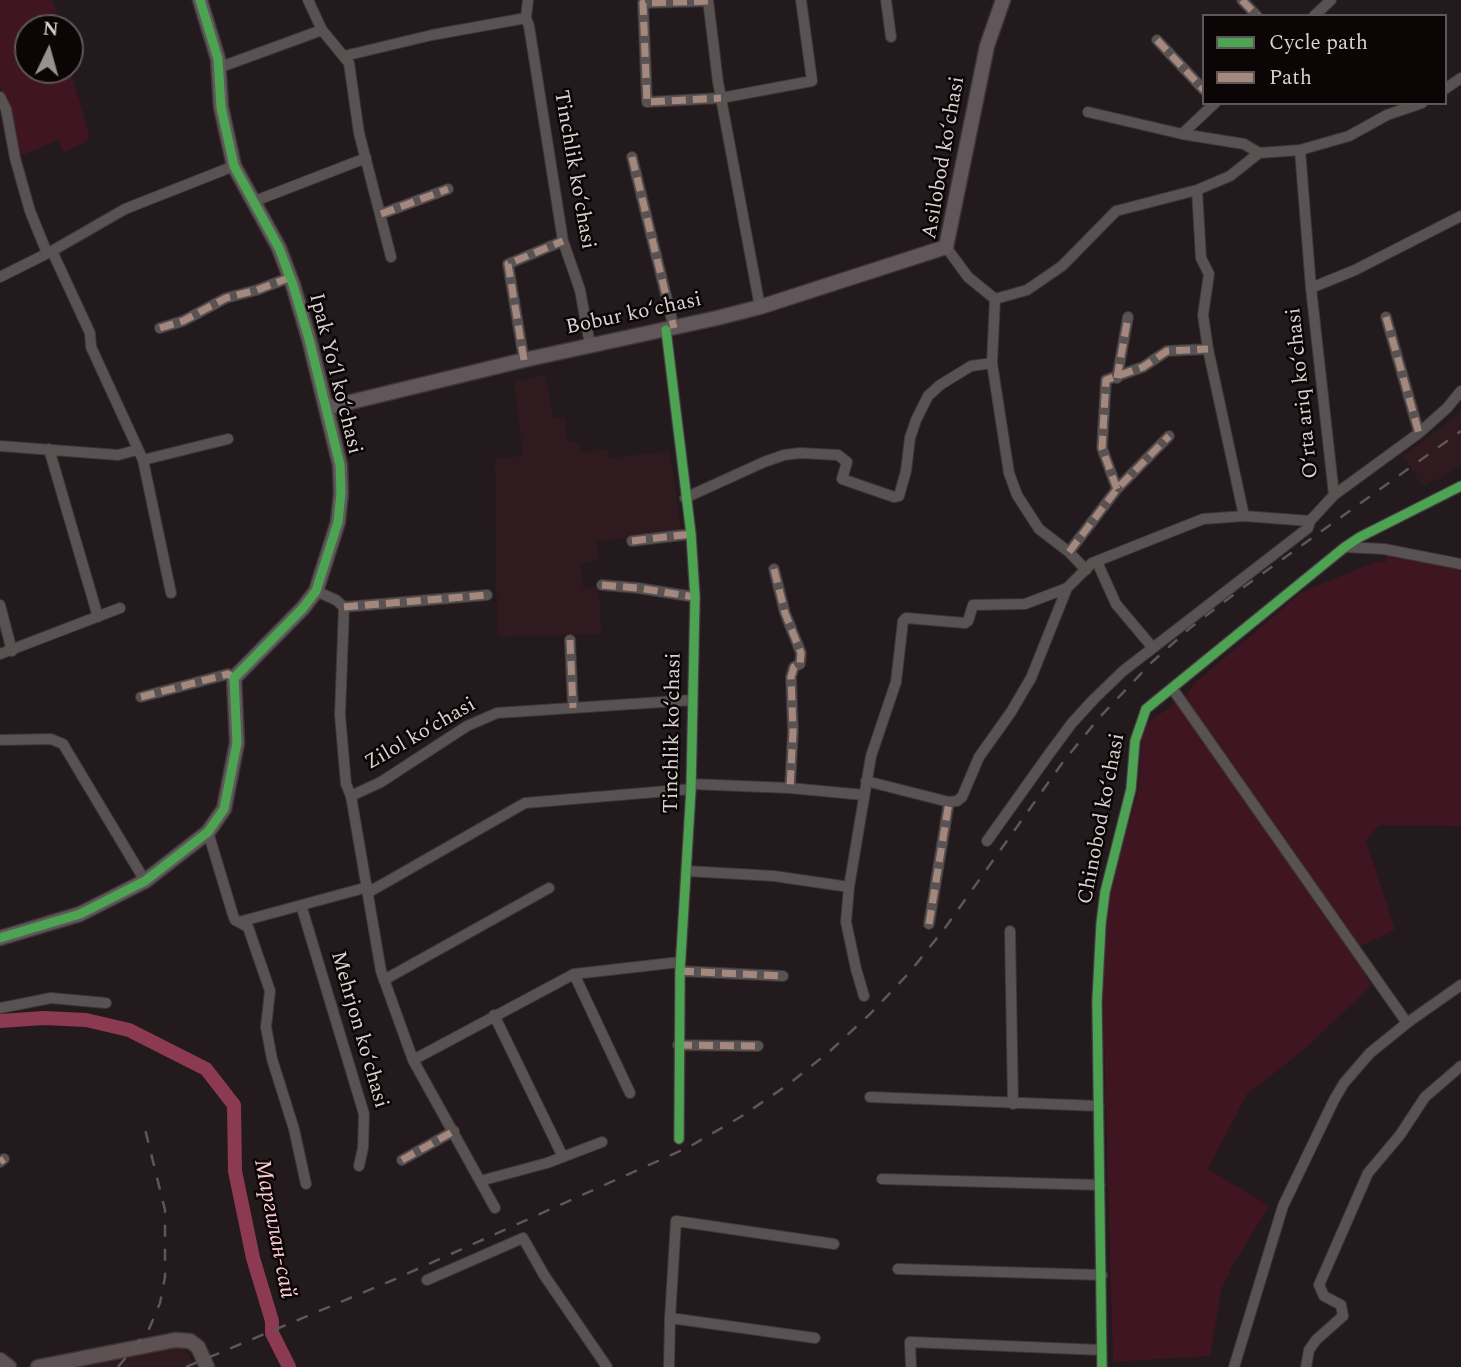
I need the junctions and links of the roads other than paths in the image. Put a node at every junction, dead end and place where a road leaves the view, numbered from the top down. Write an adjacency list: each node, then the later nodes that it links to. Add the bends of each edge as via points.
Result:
1 (200, 0): 17 (street, Ipak Yoʻl koʻchasi)
2 (308, 0): 13 (street)
3 (528, 0): 12 (street, Tinchlik koʻchasi)
4 (801, 0): 20 (street, via 812,81)
5 (886, 0): 14 (street)
6 (1003, 0): 36 (street, Asilobod koʻchasi, via 987,46)
7 (1242, 0): 10 (street)
8 (1331, 0): 11 (street)
9 (708, 1): 20 (street); 20 (street, via 643,3 647,102)
10 (1255, 14)
11 (1316, 14)
12 (526, 18): 16 (street); 35 (street, Tinchlik koʻchasi)
13 (322, 30): 16 (street); 17 (street)
14 (891, 37)
15 (1157, 40): 18 (street)
16 (344, 56): 28 (street, via 352,76)
17 (218, 68): 29 (street, Ipak Yoʻl koʻchasi)
18 (1202, 88)
19 (0, 97): 37 (street, via 30,211)
20 (721, 98): 43 (street)
21 (1213, 105): 24 (street)
22 (1416, 105): 25 (street, via 1349,136)
23 (1088, 112): 24 (street)
24 (1182, 134): 26 (street, via 1244,144)
25 (1300, 150): 26 (street); 41 (street)
26 (1259, 153): 31 (street, via 1230,176)
27 (632, 157): 47 (street, Tinchlik koʻchasi)
28 (366, 158): 32 (street); 33 (street)
29 (234, 166): 32 (street, Ipak Yoʻl koʻchasi); 37 (street, via 125,209)
30 (448, 189): 33 (street)
31 (1197, 190): 42 (street, via 1116,211 1062,266 1027,290); 49 (street, via 1201,258 1209,274 1203,315)
32 (255, 201): 40 (street, Ipak Yoʻl koʻchasi)
33 (381, 214): 38 (street)
34 (1461, 216): 41 (street, Oʻrta ariq koʻchasi)
35 (563, 241): 48 (street, Tinchlik koʻchasi, via 580,290); 50 (street, via 508,264)
36 (946, 247): 42 (street, Asilobod koʻchasi, via 968,277); 43 (street, Bobur koʻchasi)
37 (49, 252): 39 (street); 60 (street, via 90,333 91,347)
38 (391, 257)
39 (0, 277)
40 (291, 277): 46 (street, via 226,298); 54 (street, Ipak Yoʻl koʻchasi)
41 (1311, 288): 64 (street, Oʻrta ariq koʻchasi)
42 (995, 299): 51 (street)
43 (760, 307): 47 (street, Bobur koʻchasi)
44 (1128, 317): 52 (street)
45 (1386, 317): 55 (street)
46 (160, 328)
47 (670, 329): 48 (street, Bobur koʻchasi); 65 (street, Tinchlik koʻchasi)
48 (590, 345): 50 (street, Bobur koʻchasi)
49 (1208, 349): 52 (street, via 1167,351); 66 (street)
50 (524, 360): 54 (street, Bobur koʻchasi)
51 (992, 363): 65 (street, via 971,366 928,396 910,438 899,496 842,479 846,462 838,455 800,453 764,462); 71 (street, via 1009,473 1017,495 1039,529)
52 (1117, 378): 63 (street, via 1104,384 1102,448)
53 (1461, 391): 55 (street, Oʻrta ariq koʻchasi)
54 (326, 408): 78 (street, Ipak Yoʻl koʻchasi, via 340,465 341,493 338,522)
55 (1419, 433): 64 (street, Oʻrta ariq koʻchasi)
56 (1169, 436): 63 (street)
57 (228, 439): 61 (street)
58 (0, 446): 59 (street)
59 (49, 449): 60 (street, via 118,455); 85 (street)
60 (137, 450): 61 (street)
61 (143, 460): 79 (street)
62 (1461, 486): 70 (street, Chinobod koʻchasi)
63 (1117, 489): 71 (street)
64 (1334, 495): 67 (street)
65 (685, 498): 68 (street, Tinchlik koʻchasi)
66 (1244, 516): 67 (street); 72 (street, via 1203,519)
67 (1310, 521): 87 (street, via 1308,528)
68 (691, 534): 69 (street); 81 (street, Tinchlik koʻchasi)
69 (632, 541)
70 (1345, 547): 73 (street, via 1384,549); 91 (street, Chinobod koʻchasi)
71 (1069, 552): 75 (street)
72 (1097, 562): 75 (street); 87 (street, via 1116,604)
73 (1461, 564)
74 (774, 569): 98 (street, via 801,653 791,677)
75 (1086, 570): 77 (street)
76 (602, 585): 81 (street)
77 (1067, 588): 96 (street, via 1025,604 973,605 965,623 906,618 896,682); 101 (street, via 1031,678 979,757 962,797)
78 (316, 591): 83 (street); 90 (street, Ipak Yoʻl koʻchasi)
79 (171, 593)
80 (487, 595): 83 (street)
81 (695, 597): 93 (street, Tinchlik koʻchasi)
82 (0, 605): 88 (street)
83 (344, 607): 100 (street, via 340,715)
84 (120, 608): 85 (street)
85 (98, 617): 88 (street)
86 (570, 640): 94 (street)
87 (1153, 648): 103 (street, via 1123,671 1072,723)
88 (12, 651): 89 (street)
89 (0, 654)
90 (234, 678): 92 (street, via 228,674); 102 (street, via 237,743 224,809)
91 (1172, 688): 123 (street); 131 (street, Chinobod koʻchasi, via 1146,709 1135,741 1130,789 1105,892 1097,1001)
92 (141, 696)
93 (692, 700): 94 (street, Zilol ko‘chasi); 97 (street, Tinchlik koʻchasi)
94 (573, 708): 100 (street, Zilol ko‘chasi, via 497,713 467,726 382,782)
95 (0, 740): 105 (street, via 51,739 63,744)
96 (866, 781): 99 (street); 101 (street)
97 (691, 787): 98 (street); 104 (street, Tinchlik koʻchasi); 108 (street, via 525,803)
98 (790, 788): 99 (street)
99 (864, 795): 106 (street)
100 (351, 796): 108 (street, Zilol ko‘chasi)
101 (949, 802): 111 (street)
102 (208, 831): 105 (street); 110 (street)
103 (987, 841)
104 (687, 871): 106 (street, via 774,876); 114 (street, Tinchlik koʻchasi)
105 (145, 881): 113 (street, via 80,914)
106 (849, 887): 119 (street, via 846,922)
107 (549, 888): 117 (street)
108 (368, 889): 109 (street); 117 (street, Zilol ko‘chasi)
109 (302, 905): 110 (street); 137 (street, Mehrjon koʻchasi, via 364,1114)
110 (239, 922): 140 (street, via 248,928 270,991 266,1027)
111 (929, 924)
112 (1010, 931): 130 (street)
113 (0, 938)
114 (680, 967): 115 (street); 116 (street); 124 (street, Tinchlik koʻchasi)
115 (574, 974): 122 (street); 128 (street)
116 (783, 976)
117 (384, 980): 126 (street, Zilol ko‘chasi)
118 (1461, 985): 123 (street)
119 (864, 996)
120 (106, 1003): 121 (street, via 51,998)
121 (0, 1008)
122 (494, 1014): 126 (street); 135 (street)
123 (1407, 1023): 158 (street, via 1365,1058 1331,1104 1283,1206)
124 (678, 1045): 125 (street); 133 (street, Tinchlik koʻchasi)
125 (758, 1046)
126 (413, 1060): 132 (street, Zilol ko‘chasi)
127 (1461, 1066): 159 (street, via 1425,1097 1401,1135 1368,1173 1319,1285 1324,1296 1341,1305 1343,1316 1315,1340)
128 (630, 1093)
129 (870, 1097): 130 (street)
130 (1013, 1104): 131 (street)
131 (1099, 1106): 141 (street, Chinobod koʻchasi)
132 (454, 1131): 136 (street); 139 (street, Zilol ko‘chasi)
133 (679, 1139)
134 (602, 1142): 135 (street)
135 (563, 1157): 139 (street)
136 (402, 1160)
137 (359, 1166)
138 (882, 1179): 141 (street)
139 (480, 1181): 142 (street, Zilol ko‘chasi)
140 (306, 1184)
141 (1100, 1185): 145 (street, Chinobod koʻchasi)
142 (495, 1208)
143 (834, 1244): 147 (street, via 676,1221)
144 (898, 1269): 145 (street)
145 (1102, 1275): 149 (street, Chinobod koʻchasi)
146 (428, 1280): 154 (street, via 523,1238)
147 (670, 1318): 148 (street); 155 (street)
148 (816, 1338)
149 (1101, 1350): 156 (street, via 910,1342); 157 (street, Chinobod koʻchasi)
150 (0, 1360): 151 (main road)
151 (9, 1367)
152 (38, 1367): 153 (main road, via 163,1341 190,1341)
153 (207, 1367)
154 (607, 1367)
155 (670, 1367)
156 (911, 1367)
157 (1102, 1367)
158 (1234, 1367)
159 (1306, 1367)

